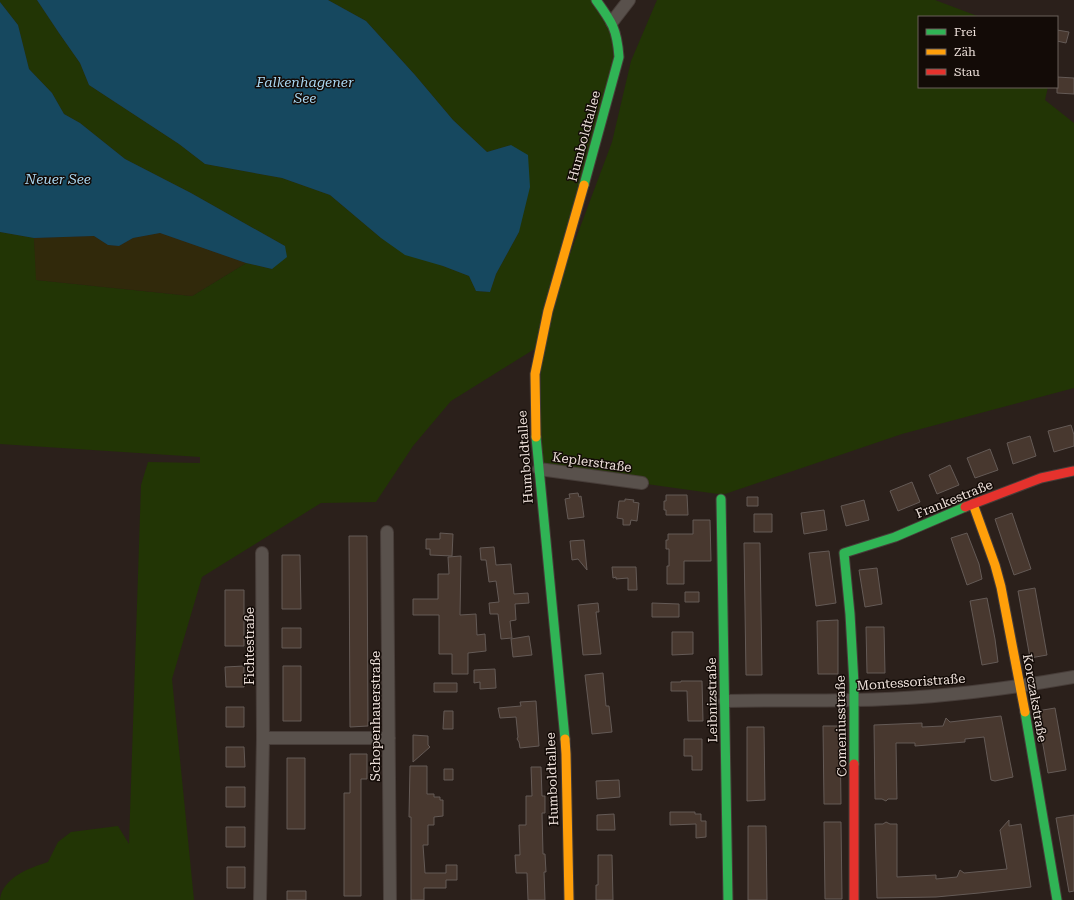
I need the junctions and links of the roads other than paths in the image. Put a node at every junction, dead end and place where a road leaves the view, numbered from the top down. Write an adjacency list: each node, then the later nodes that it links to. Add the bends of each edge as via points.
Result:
1 (596, 0): 3 (street, Humboldtallee)
2 (629, 0): 3 (street)
3 (612, 22): 4 (street, Humboldtallee, via 618,40 619,57 548,311 535,374 535,429)
4 (539, 469): 6 (street, Keplerstraße); 20 (street, Humboldtallee, via 566,754)
5 (1074, 471): 8 (street, Frankestraße, via 1041,478)
6 (642, 483)
7 (721, 499): 15 (street, Leibnizstraße)
8 (973, 504): 11 (street, Frankestraße, via 895,537); 13 (street, Korczakstraße, via 1001,587)
9 (387, 532): 17 (street, Schopenhauerstraße)
10 (262, 552): 16 (street, Fichtestraße)
11 (844, 553): 14 (street, Comeniusstraße)
12 (1074, 677): 13 (street, Montessoristraße)
13 (1020, 687): 14 (street, Montessoristraße, via 941,696); 23 (street, Korczakstraße)
14 (854, 700): 15 (street, Montessoristraße); 22 (street, Comeniusstraße)
15 (725, 701): 21 (street, Leibnizstraße)
16 (263, 738): 17 (street); 18 (street, Fichtestraße)
17 (389, 738): 19 (street, Schopenhauerstraße)
18 (260, 900)
19 (390, 900)
20 (569, 900)
21 (728, 900)
22 (854, 900)
23 (1056, 900)

